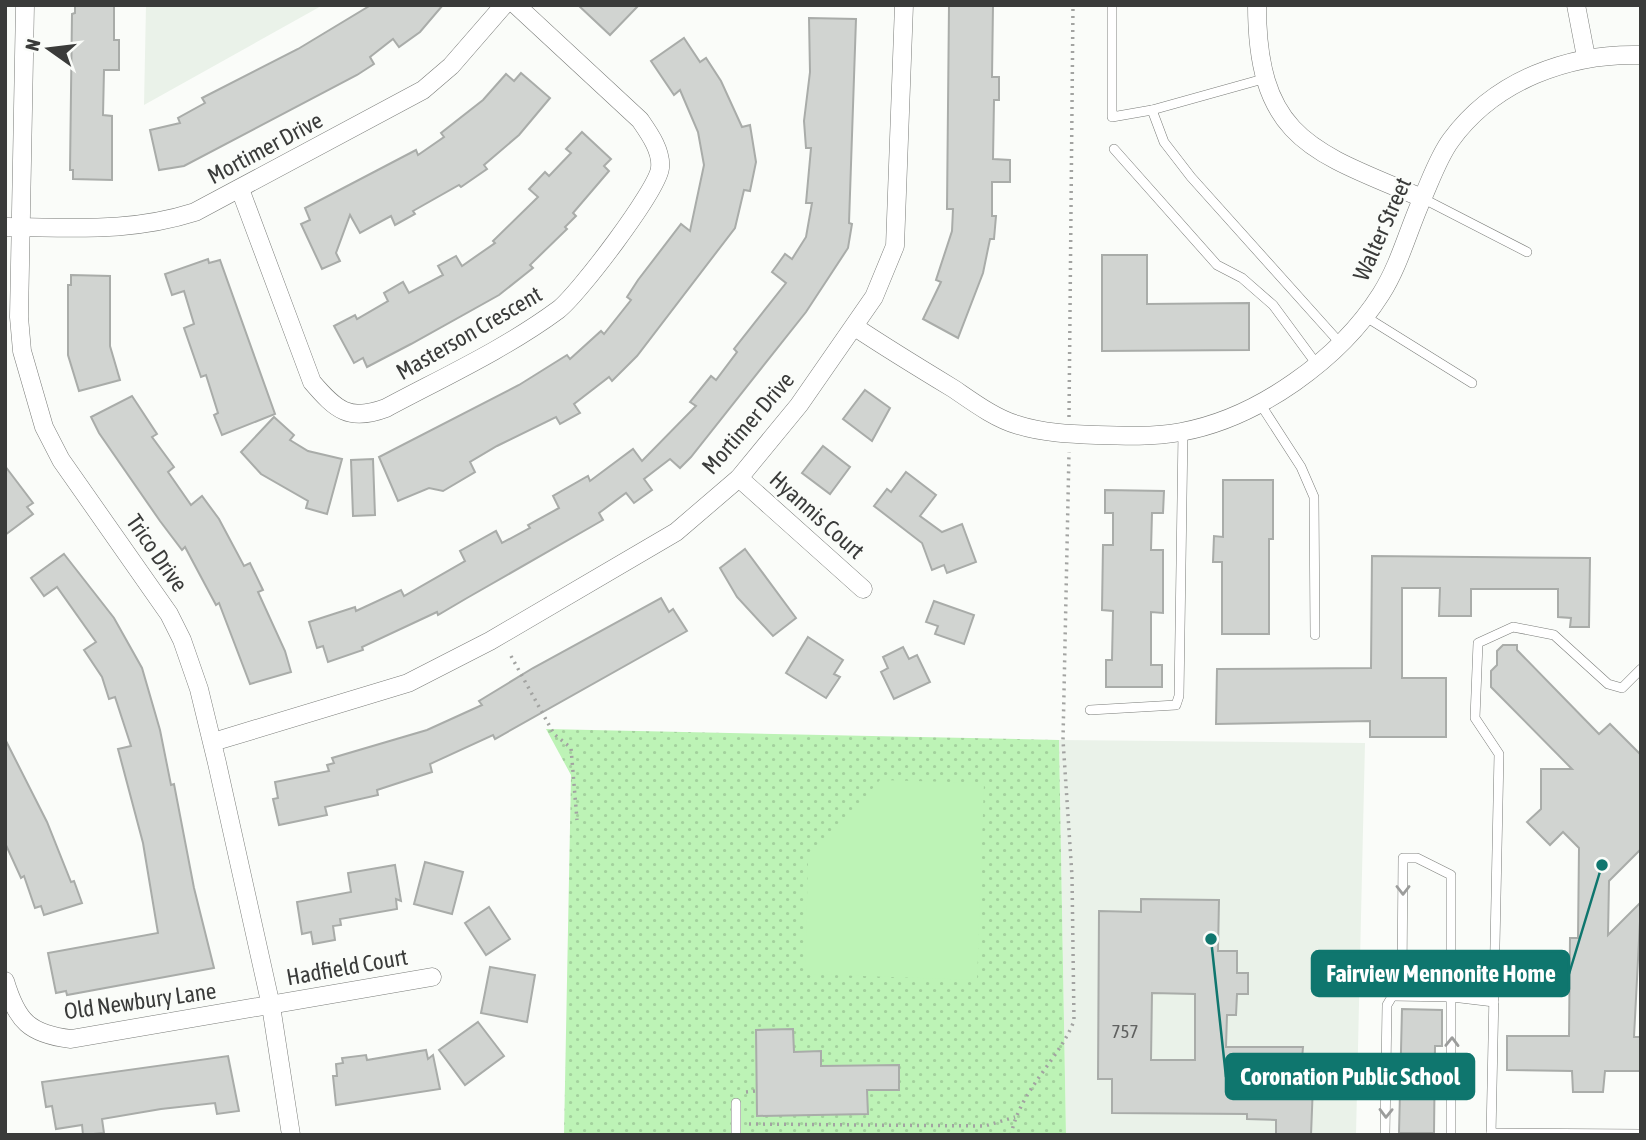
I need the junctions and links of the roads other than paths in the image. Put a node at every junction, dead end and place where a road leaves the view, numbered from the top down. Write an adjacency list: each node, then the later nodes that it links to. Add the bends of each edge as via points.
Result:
1 (25, 5): 15 (street, Trico Drive)
2 (504, 5): 13 (street, Mortimer Drive, via 451,66 423,90)
3 (516, 5): 13 (street, Masterson Crescent, via 640,120 653,139 660,167 650,193 561,309 386,408 366,416 345,412 332,406 312,382)
4 (904, 5): 18 (street, Mortimer Drive, via 895,246 886,275)
5 (1112, 5): 11 (lane, via 1112,117)
6 (1257, 5): 10 (street)
7 (1576, 5): 9 (street)
8 (1641, 55): 9 (street, Walter Street)
9 (1586, 57): 14 (street, Walter Street, via 1546,69 1505,90 1476,113 1450,141)
10 (1263, 79): 11 (lane); 14 (street, via 1287,126 1325,157)
11 (1152, 110): 19 (lane, via 1164,142 1191,177)
12 (1114, 149): 20 (lane, via 1217,265 1242,278 1273,305)
13 (240, 189): 15 (street, Mortimer Drive, via 158,224 118,229)
14 (1422, 198): 16 (lane); 17 (street, Walter Street, via 1398,264)
15 (13, 227): 29 (street, Trico Drive, via 22,351 44,427 61,460 169,614 199,689)
16 (1527, 252)
17 (1366, 317): 19 (street, Walter Street); 21 (lane)
18 (855, 327): 23 (street, Walter Street, via 1016,425 1140,437); 24 (street, Mortimer Drive, via 799,405)
19 (1340, 343): 20 (street, Walter Street)
20 (1318, 366): 22 (street, Walter Street)
21 (1472, 383)
22 (1259, 402): 23 (street, Walter Street); 26 (lane, via 1301,467 1314,497)
23 (1183, 432): 28 (lane, via 1176,705)
24 (738, 478): 25 (street, Hyannis Court); 29 (street, Mortimer Drive, via 676,532 490,641 408,683)
25 (863, 589)
26 (1315, 635)
27 (1641, 669): 34 (lane, via 1622,688 1608,684 1554,635 1513,627 1478,643 1475,718 1499,754)
28 (1090, 710)
29 (213, 742): 35 (street, Trico Drive)
30 (432, 976): 35 (street, Hadfield Court)
31 (5, 981): 35 (street, Old Newbury Lane, via 12,1006 28,1026 47,1036 71,1039)
32 (1392, 996): 33 (lane); 33 (lane, one-way to 32, via 1451,875 1417,858 1403,858 1402,980); 41 (lane, one-way to 41, via 1387,1005)
33 (1452, 997): 34 (lane); 42 (lane, one-way to 33)
34 (1494, 1002): 38 (lane)
35 (271, 1006): 39 (street, Trico Drive)
36 (741, 1102): 40 (lane)
37 (1641, 1133): 38 (lane)
38 (1491, 1134)
39 (291, 1135)
40 (736, 1135)
41 (1385, 1135)
42 (1451, 1135)

